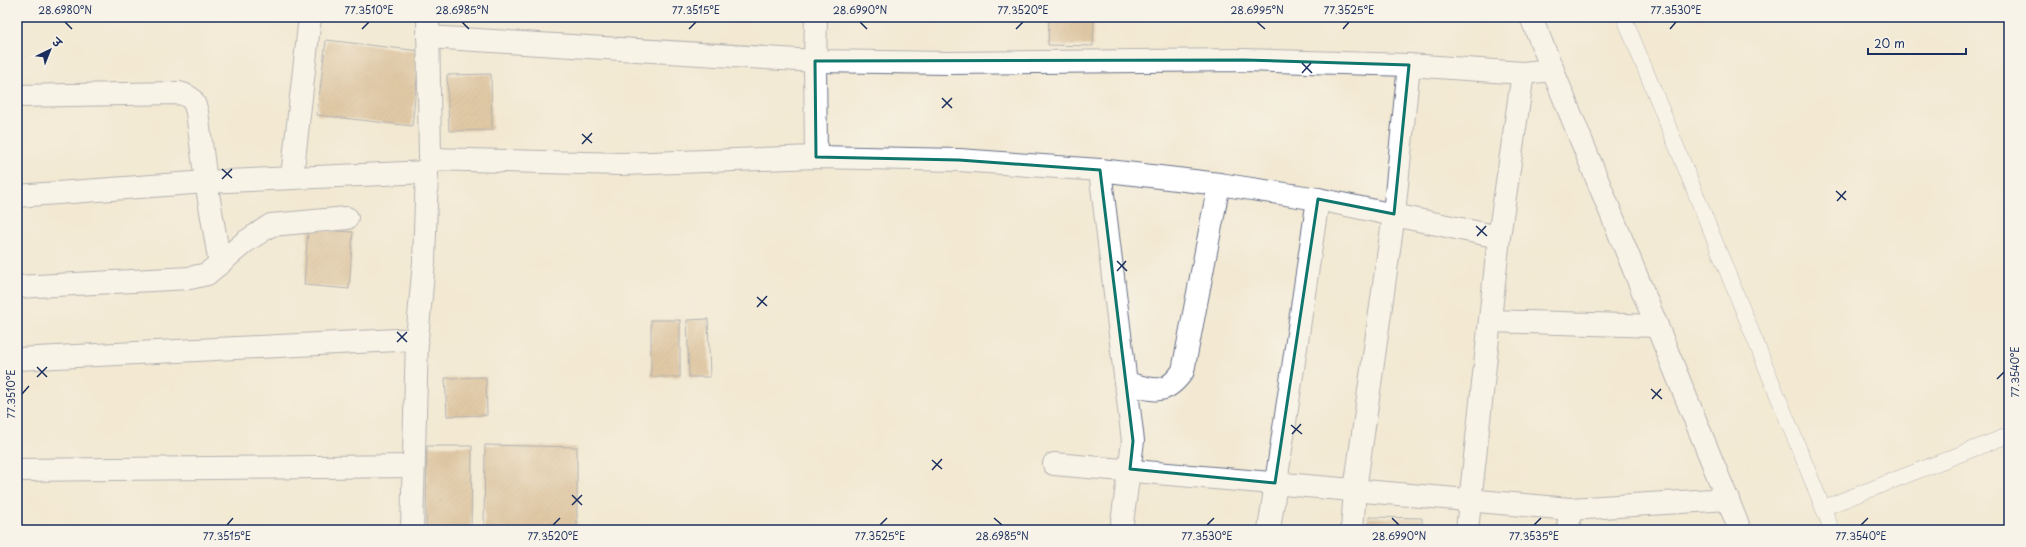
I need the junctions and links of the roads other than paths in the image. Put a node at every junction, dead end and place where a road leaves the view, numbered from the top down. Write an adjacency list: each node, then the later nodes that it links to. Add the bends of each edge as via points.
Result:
1 (310, 17): 14 (street)
2 (816, 17): 6 (street)
3 (1531, 17): 8 (street)
4 (1624, 17): 38 (lane)
5 (428, 27): 6 (street); 12 (street)
6 (814, 61): 7 (street, via 957,63 1244,60); 11 (street)
7 (1409, 65): 9 (street); 19 (street)
8 (1553, 70): 9 (street); 25 (street)
9 (1523, 73): 21 (street)
10 (17, 96): 15 (street, via 178,93 188,95 195,103 197,112)
11 (816, 157): 12 (street, via 622,164); 13 (street, via 958,160)
12 (428, 166): 14 (street); 26 (street, via 424,262)
13 (1100, 170): 16 (street); 28 (street)
14 (292, 177): 15 (street)
15 (206, 182): 17 (street); 22 (street)
16 (1219, 184): 18 (street); 28 (street, via 1183,371 1168,388 1157,390)
17 (17, 196)
18 (1318, 199): 19 (street); 34 (street)
19 (1394, 214): 21 (street); 35 (street)
20 (347, 218): 22 (street, via 271,225 245,242)
21 (1499, 237): 24 (street)
22 (220, 264): 23 (street, via 207,274 190,278)
23 (17, 287)
24 (1490, 321): 25 (street); 37 (street)
25 (1657, 326): 36 (street)
26 (417, 339): 27 (street); 31 (street)
27 (17, 359)
28 (1125, 383): 32 (street, via 1133,441)
29 (2009, 435): 38 (lane)
30 (1054, 464): 32 (street)
31 (412, 466): 33 (street); 40 (street)
32 (1130, 469): 34 (street); 41 (street)
33 (17, 470)
34 (1275, 483): 35 (street); 42 (street)
35 (1355, 490): 37 (street); 43 (street)
36 (1728, 499): 39 (street); 45 (street)
37 (1469, 500): 39 (street); 44 (street)
38 (1823, 508): 46 (lane)
39 (1569, 519)
40 (412, 530)
41 (1121, 530)
42 (1269, 530)
43 (1352, 530)
44 (1467, 530)
45 (1740, 530)
46 (1832, 530)

